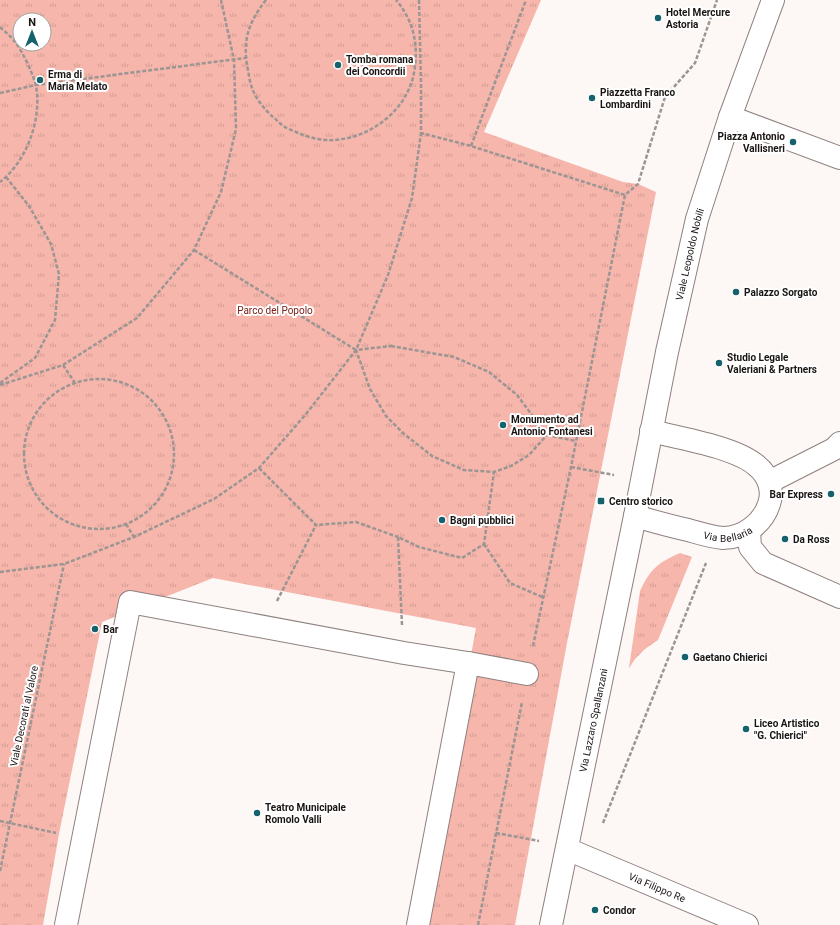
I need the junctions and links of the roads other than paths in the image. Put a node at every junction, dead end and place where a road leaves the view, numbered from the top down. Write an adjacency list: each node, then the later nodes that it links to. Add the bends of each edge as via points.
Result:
1 (773, 0): 2 (street, Viale Leopoldo Nobili)
2 (730, 117): 3 (street); 4 (street, Viale Leopoldo Nobili, via 700,206)
3 (840, 158)
4 (651, 431): 6 (street, via 745,457 757,465); 7 (street, Viale Leopoldo Nobili)
5 (840, 443): 6 (street, via 834,449)
6 (769, 482): 8 (street, via 771,492 767,511 762,520)
7 (635, 516): 8 (street, Via Bellaria, via 724,538); 12 (street, Via Lazzaro Spallanzani)
8 (749, 531): 9 (street, Via Bellaria, via 750,547 763,563)
9 (840, 597)
10 (468, 663): 11 (street); 13 (street, via 130,602); 14 (street)
11 (527, 674)
12 (567, 849): 15 (street, Via Lazzaro Spallanzani); 16 (street, Via Filippo Re)
13 (66, 925)
14 (418, 925)
15 (551, 925)
16 (747, 925)

